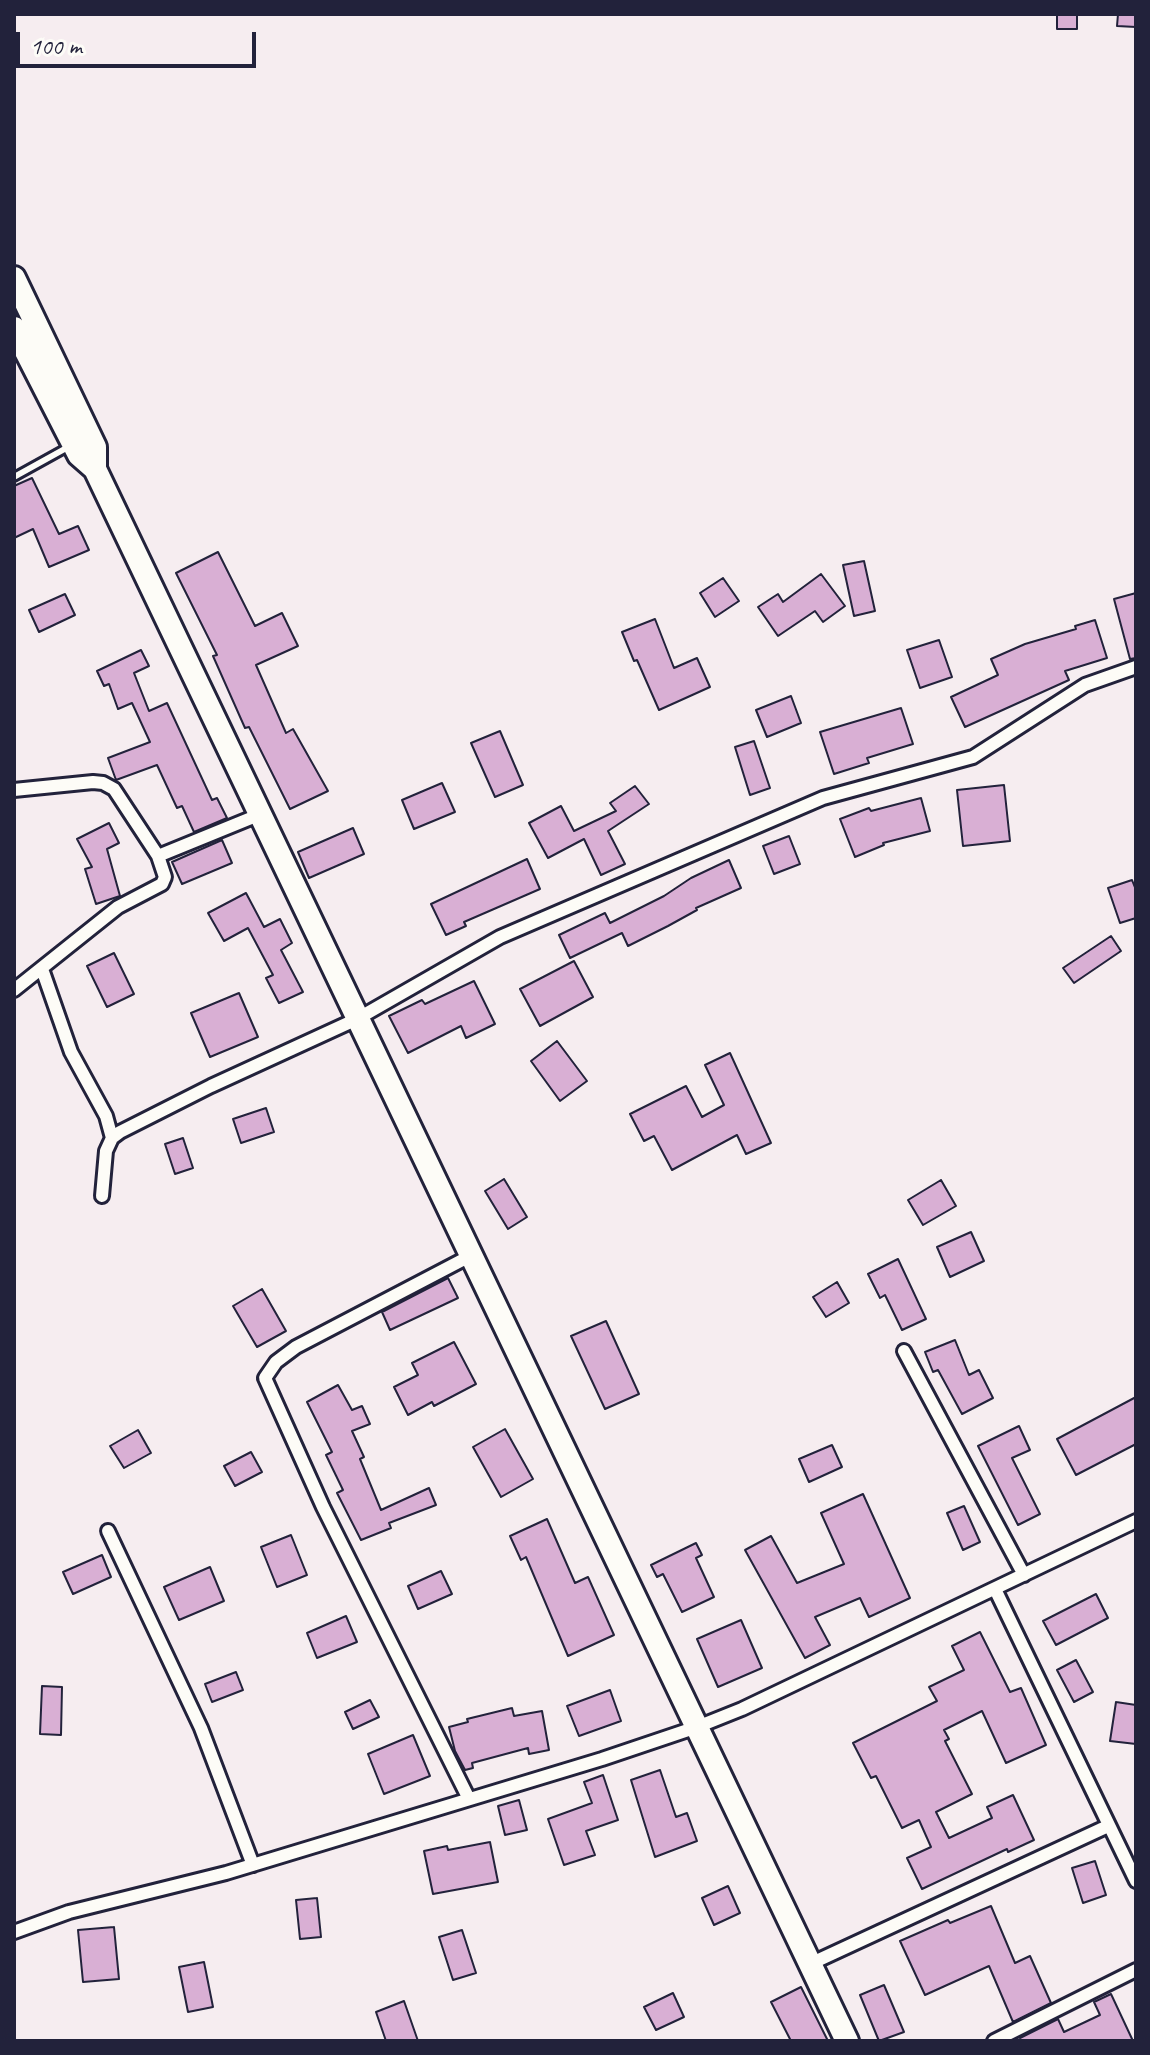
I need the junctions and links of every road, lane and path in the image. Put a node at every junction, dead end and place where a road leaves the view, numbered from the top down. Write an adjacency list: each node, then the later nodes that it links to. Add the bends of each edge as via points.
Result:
1 (14, 278): 4 (highway, via 95,447)
2 (14, 328): 3 (highway)
3 (73, 444): 4 (highway); 5 (lane)
4 (95, 469): 8 (highway)
5 (14, 477)
6 (1136, 667): 12 (street, via 1085,685 973,757 823,798 520,927)
7 (14, 790): 9 (street, via 103,783 114,789)
8 (261, 814): 9 (street); 12 (highway)
9 (158, 856): 10 (street, via 162,884 118,907)
10 (42, 969): 11 (street); 13 (street, via 71,1052)
11 (14, 990)
12 (357, 1019): 13 (street); 15 (highway)
13 (112, 1138): 14 (street)
14 (102, 1196)
15 (472, 1255): 21 (highway); 22 (street, via 296,1347 265,1378 323,1507)
16 (904, 1351): 19 (street)
17 (1136, 1521): 19 (street)
18 (108, 1531): 24 (street, via 201,1728)
19 (1024, 1575): 20 (street)
20 (995, 1589): 21 (street); 23 (street)
21 (697, 1727): 22 (street); 27 (highway)
22 (469, 1799): 24 (street)
23 (1108, 1826): 25 (street); 27 (street)
24 (253, 1865): 26 (street, via 69,1912)
25 (1136, 1881)
26 (14, 1932)
27 (810, 1964): 29 (highway)
28 (1136, 1970): 30 (street)
29 (847, 2041)
30 (994, 2041)

